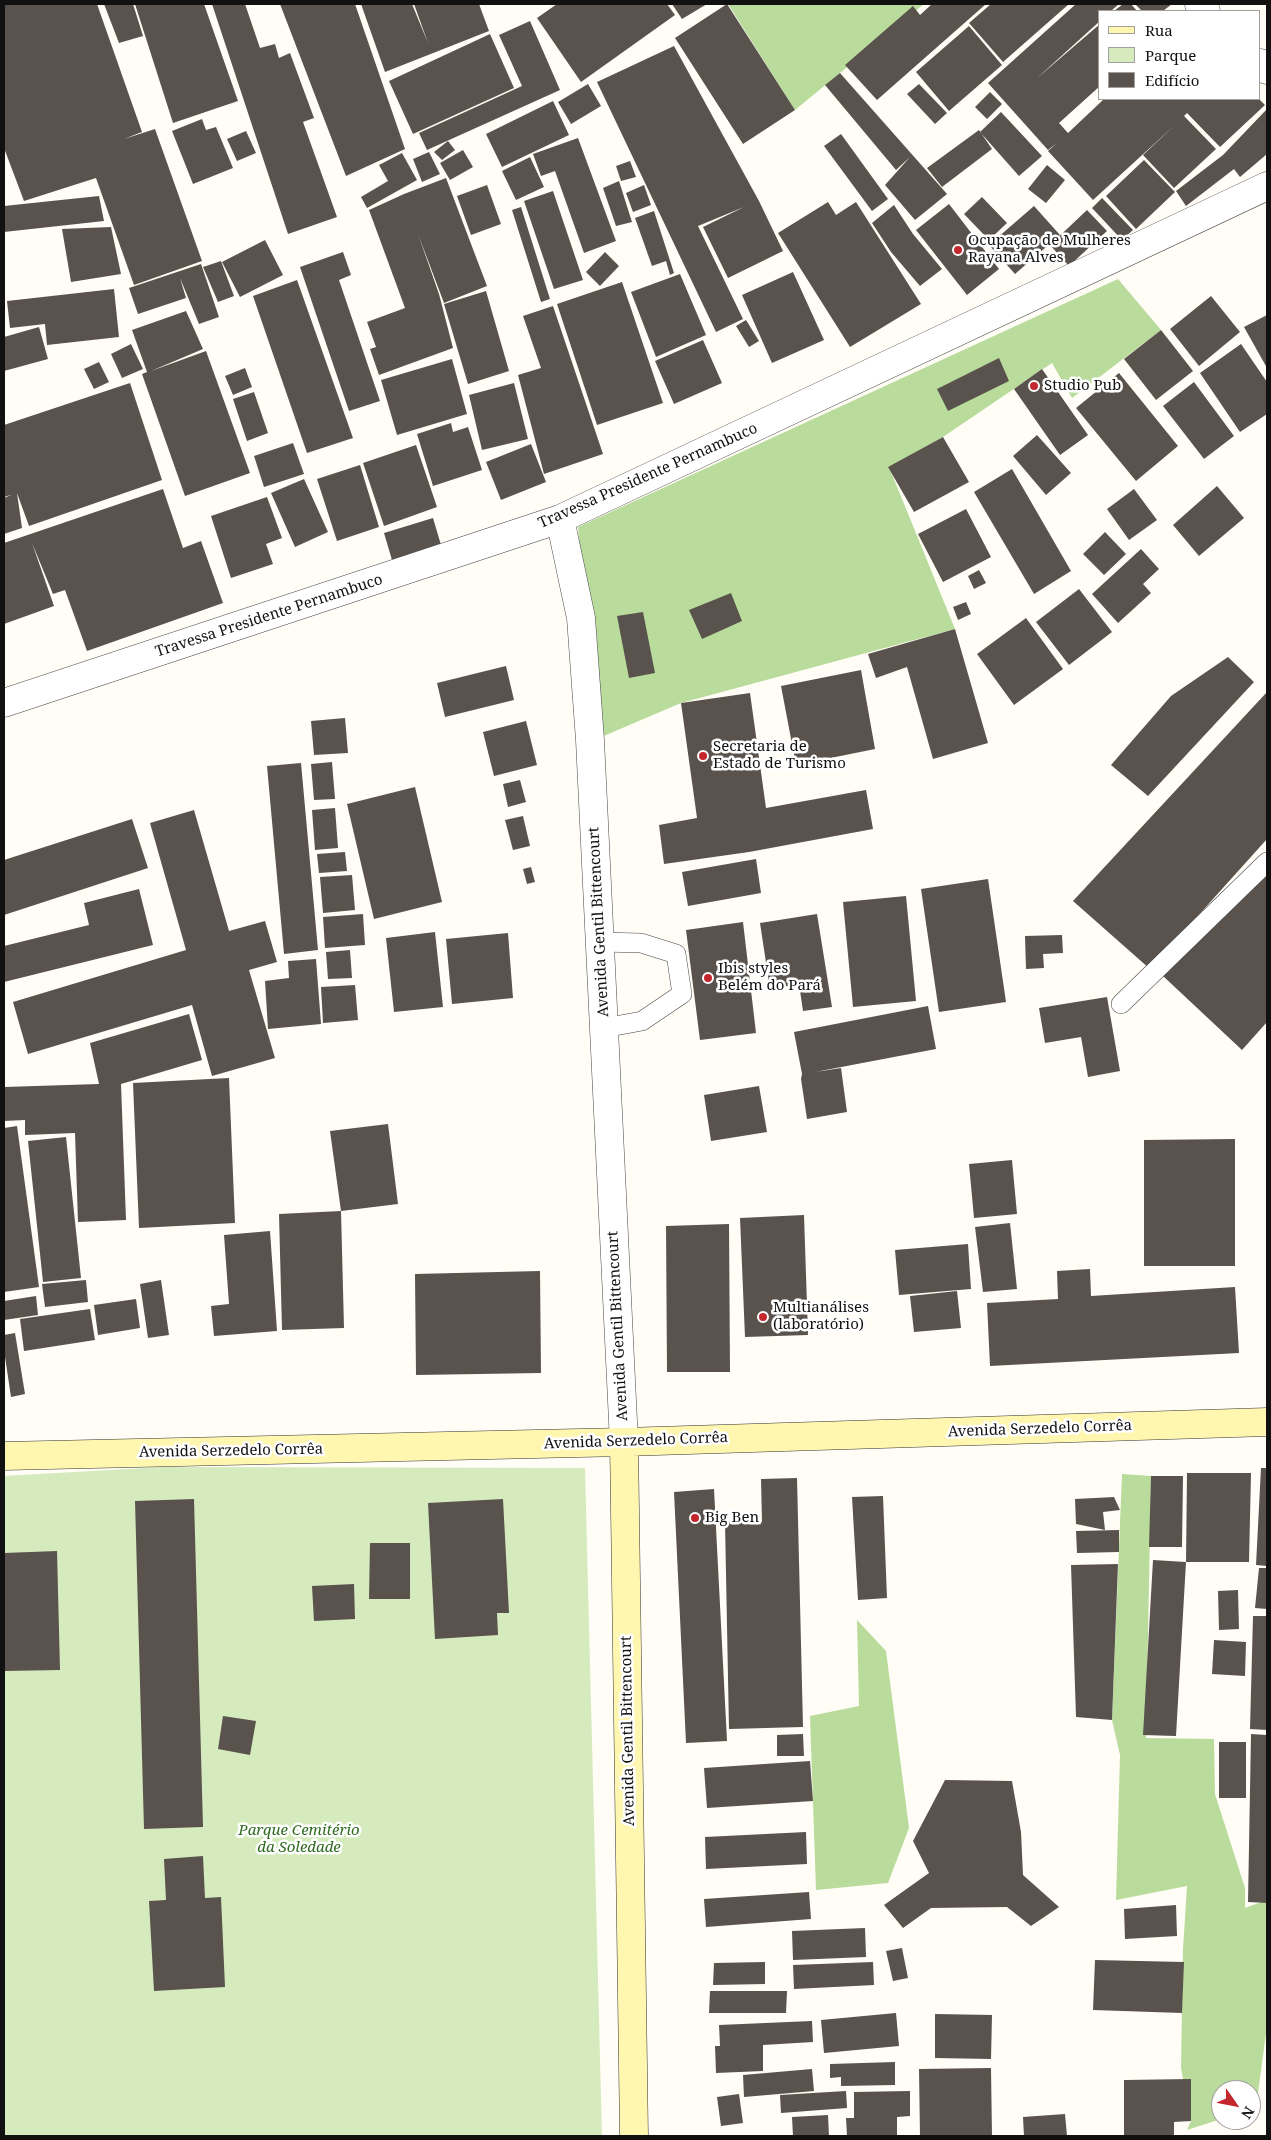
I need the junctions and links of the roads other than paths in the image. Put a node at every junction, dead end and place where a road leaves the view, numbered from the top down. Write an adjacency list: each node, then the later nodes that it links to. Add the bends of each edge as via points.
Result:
1 (1267, 186): 2 (street, Travessa Presidente Pernambuco)
2 (560, 519): 3 (street, Travessa Presidente Pernambuco); 5 (street, Avenida Gentil Bittencourt, via 582,618)
3 (4, 704)
4 (1267, 862): 6 (lane)
5 (601, 942): 7 (street, Avenida Gentil Bittencourt); 7 (lane, via 641,943 676,954 682,994 642,1021)
6 (1122, 1004)
7 (604, 1028): 9 (street, Avenida Gentil Bittencourt)
8 (1267, 1422): 9 (main road, Avenida Serzedelo Corrêa)
9 (624, 1442): 10 (main road, Avenida Serzedelo Corrêa); 11 (main road, Avenida Gentil Bittencourt)
10 (4, 1456)
11 (634, 2136)

